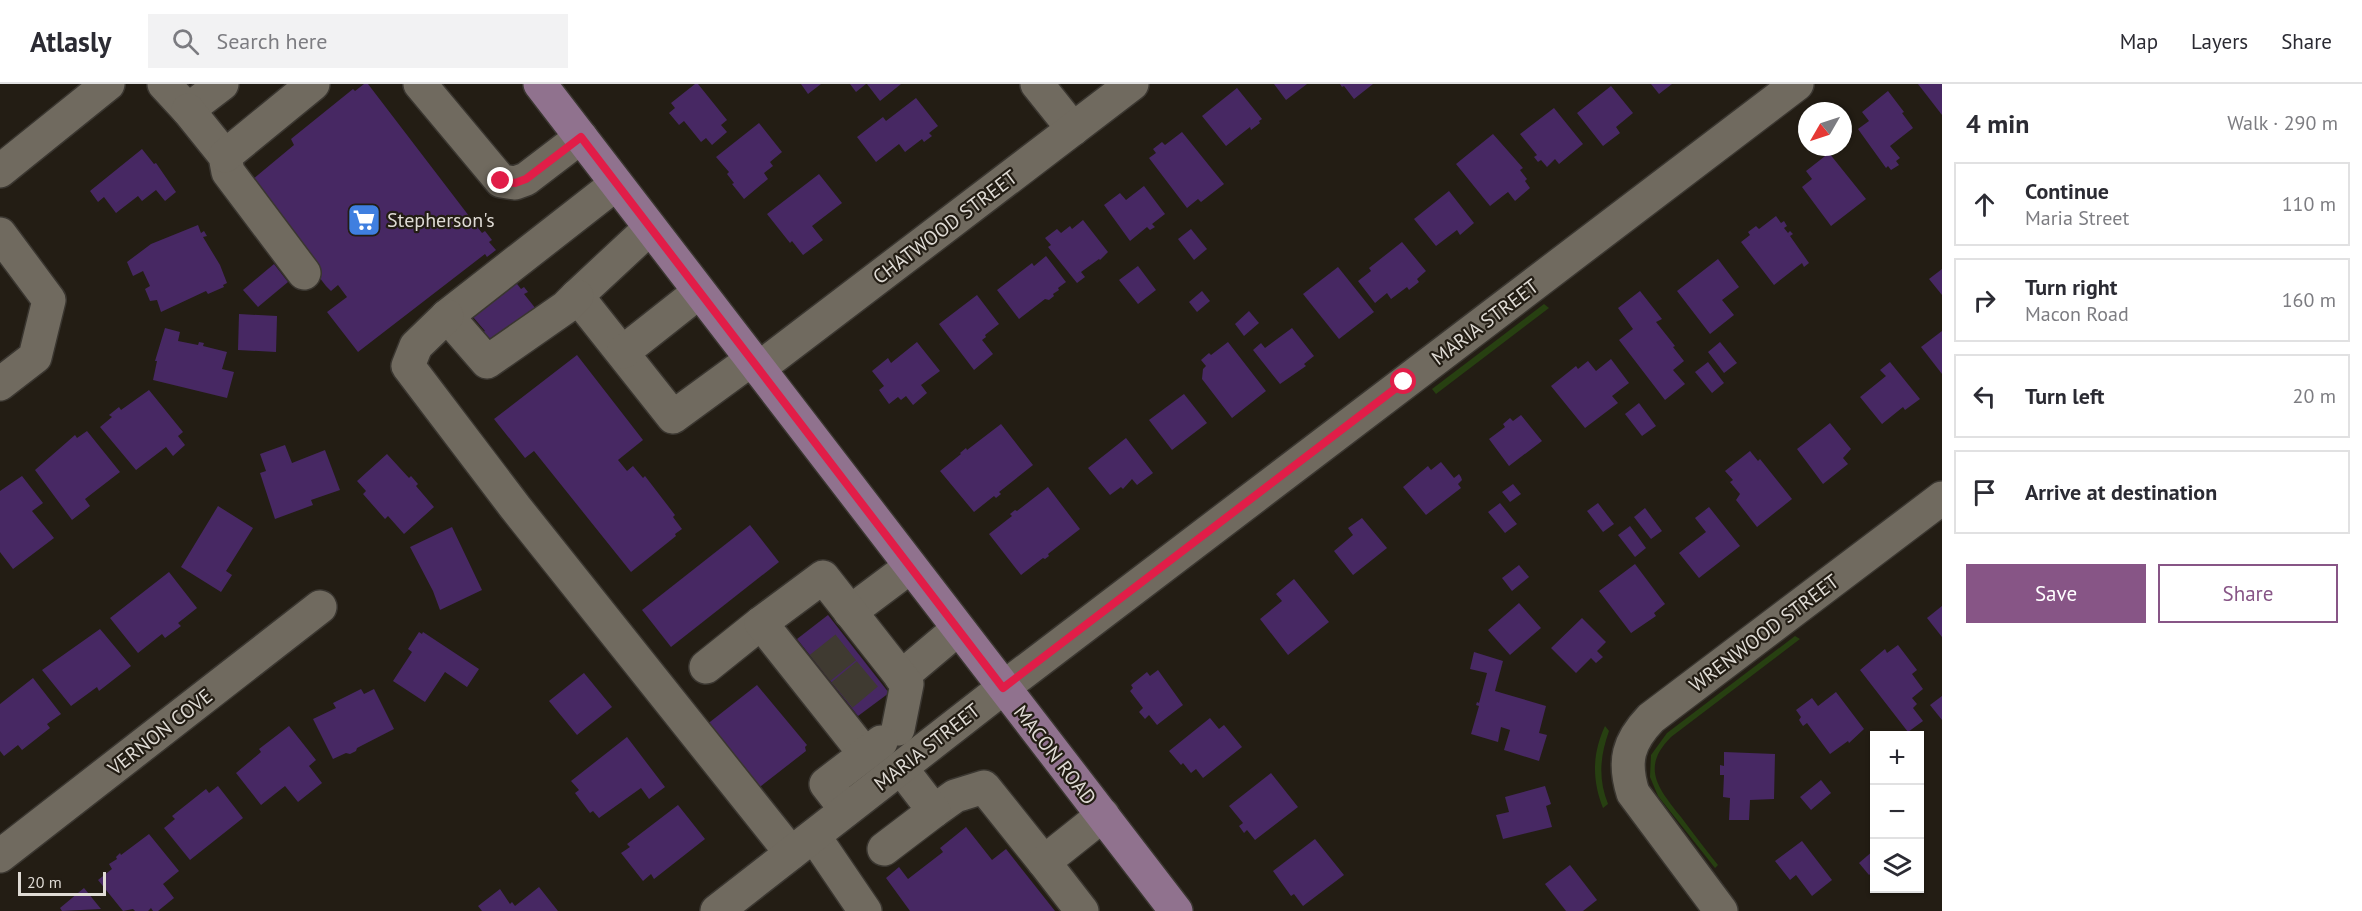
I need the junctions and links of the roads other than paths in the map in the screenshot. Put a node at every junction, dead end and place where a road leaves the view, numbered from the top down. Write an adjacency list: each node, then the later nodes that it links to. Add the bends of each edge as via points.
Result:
1 (108, 84): 14 (street)
2 (164, 84): 10 (street)
3 (222, 84): 10 (street)
4 (313, 84): 13 (street)
5 (420, 84): 12 (street, via 501,181 515,183 526,179)
6 (540, 84): 12 (main road, MACON ROAD)
7 (1037, 84): 11 (street)
8 (1132, 84): 11 (street, CHATWOOD STREET)
9 (1797, 84): 33 (street, MARIA STREET)
10 (188, 110): 13 (street)
11 (1073, 129): 23 (street, CHATWOOD STREET)
12 (581, 137): 15 (main road, MACON ROAD)
13 (225, 156): 18 (street, via 228,172)
14 (0, 171)
15 (616, 184): 16 (main road, MACON ROAD); 21 (street)
16 (650, 228): 19 (main road, MACON ROAD); 20 (street)
17 (0, 234): 24 (street, via 49,300 35,357)
18 (304, 273)
19 (699, 292): 22 (street); 23 (main road, MACON ROAD)
20 (578, 296): 21 (street, via 487,362); 22 (street)
21 (447, 316): 40 (street, via 416,346 408,366 515,507)
22 (623, 352): 23 (street, CHATWOOD STREET, via 673,417)
23 (754, 365): 26 (main road, MACON ROAD)
24 (0, 384)
25 (1942, 498): 48 (street, WRENWOOD STREET, via 1638,731 1630,746 1628,778 1633,792)
26 (910, 567): 29 (street); 30 (main road, MACON ROAD)
27 (320, 608): 42 (street, VERNON COVE)
28 (761, 623): 29 (street, via 822,576); 31 (street); 35 (street, via 835,701)
29 (856, 629): 32 (street)
30 (958, 629): 32 (street); 33 (main road, MACON ROAD)
31 (706, 667)
32 (886, 668): 34 (street, via 907,684)
33 (1003, 688): 36 (street, MARIA STREET); 39 (main road, MACON ROAD)
34 (898, 729): 35 (street); 36 (street)
35 (865, 754): 37 (street, via 826,784)
36 (909, 761): 37 (street, MARIA STREET); 38 (street)
37 (846, 810): 40 (street, MARIA STREET)
38 (934, 811): 41 (street); 43 (street, via 955,796 984,787)
39 (1102, 815): 43 (street); 47 (main road, MACON ROAD)
40 (802, 844): 44 (street, MARIA STREET); 45 (street)
41 (884, 849)
42 (0, 856)
43 (1044, 862): 46 (street)
44 (717, 911)
45 (865, 911)
46 (1082, 911)
47 (1176, 911)
48 (1721, 911)

